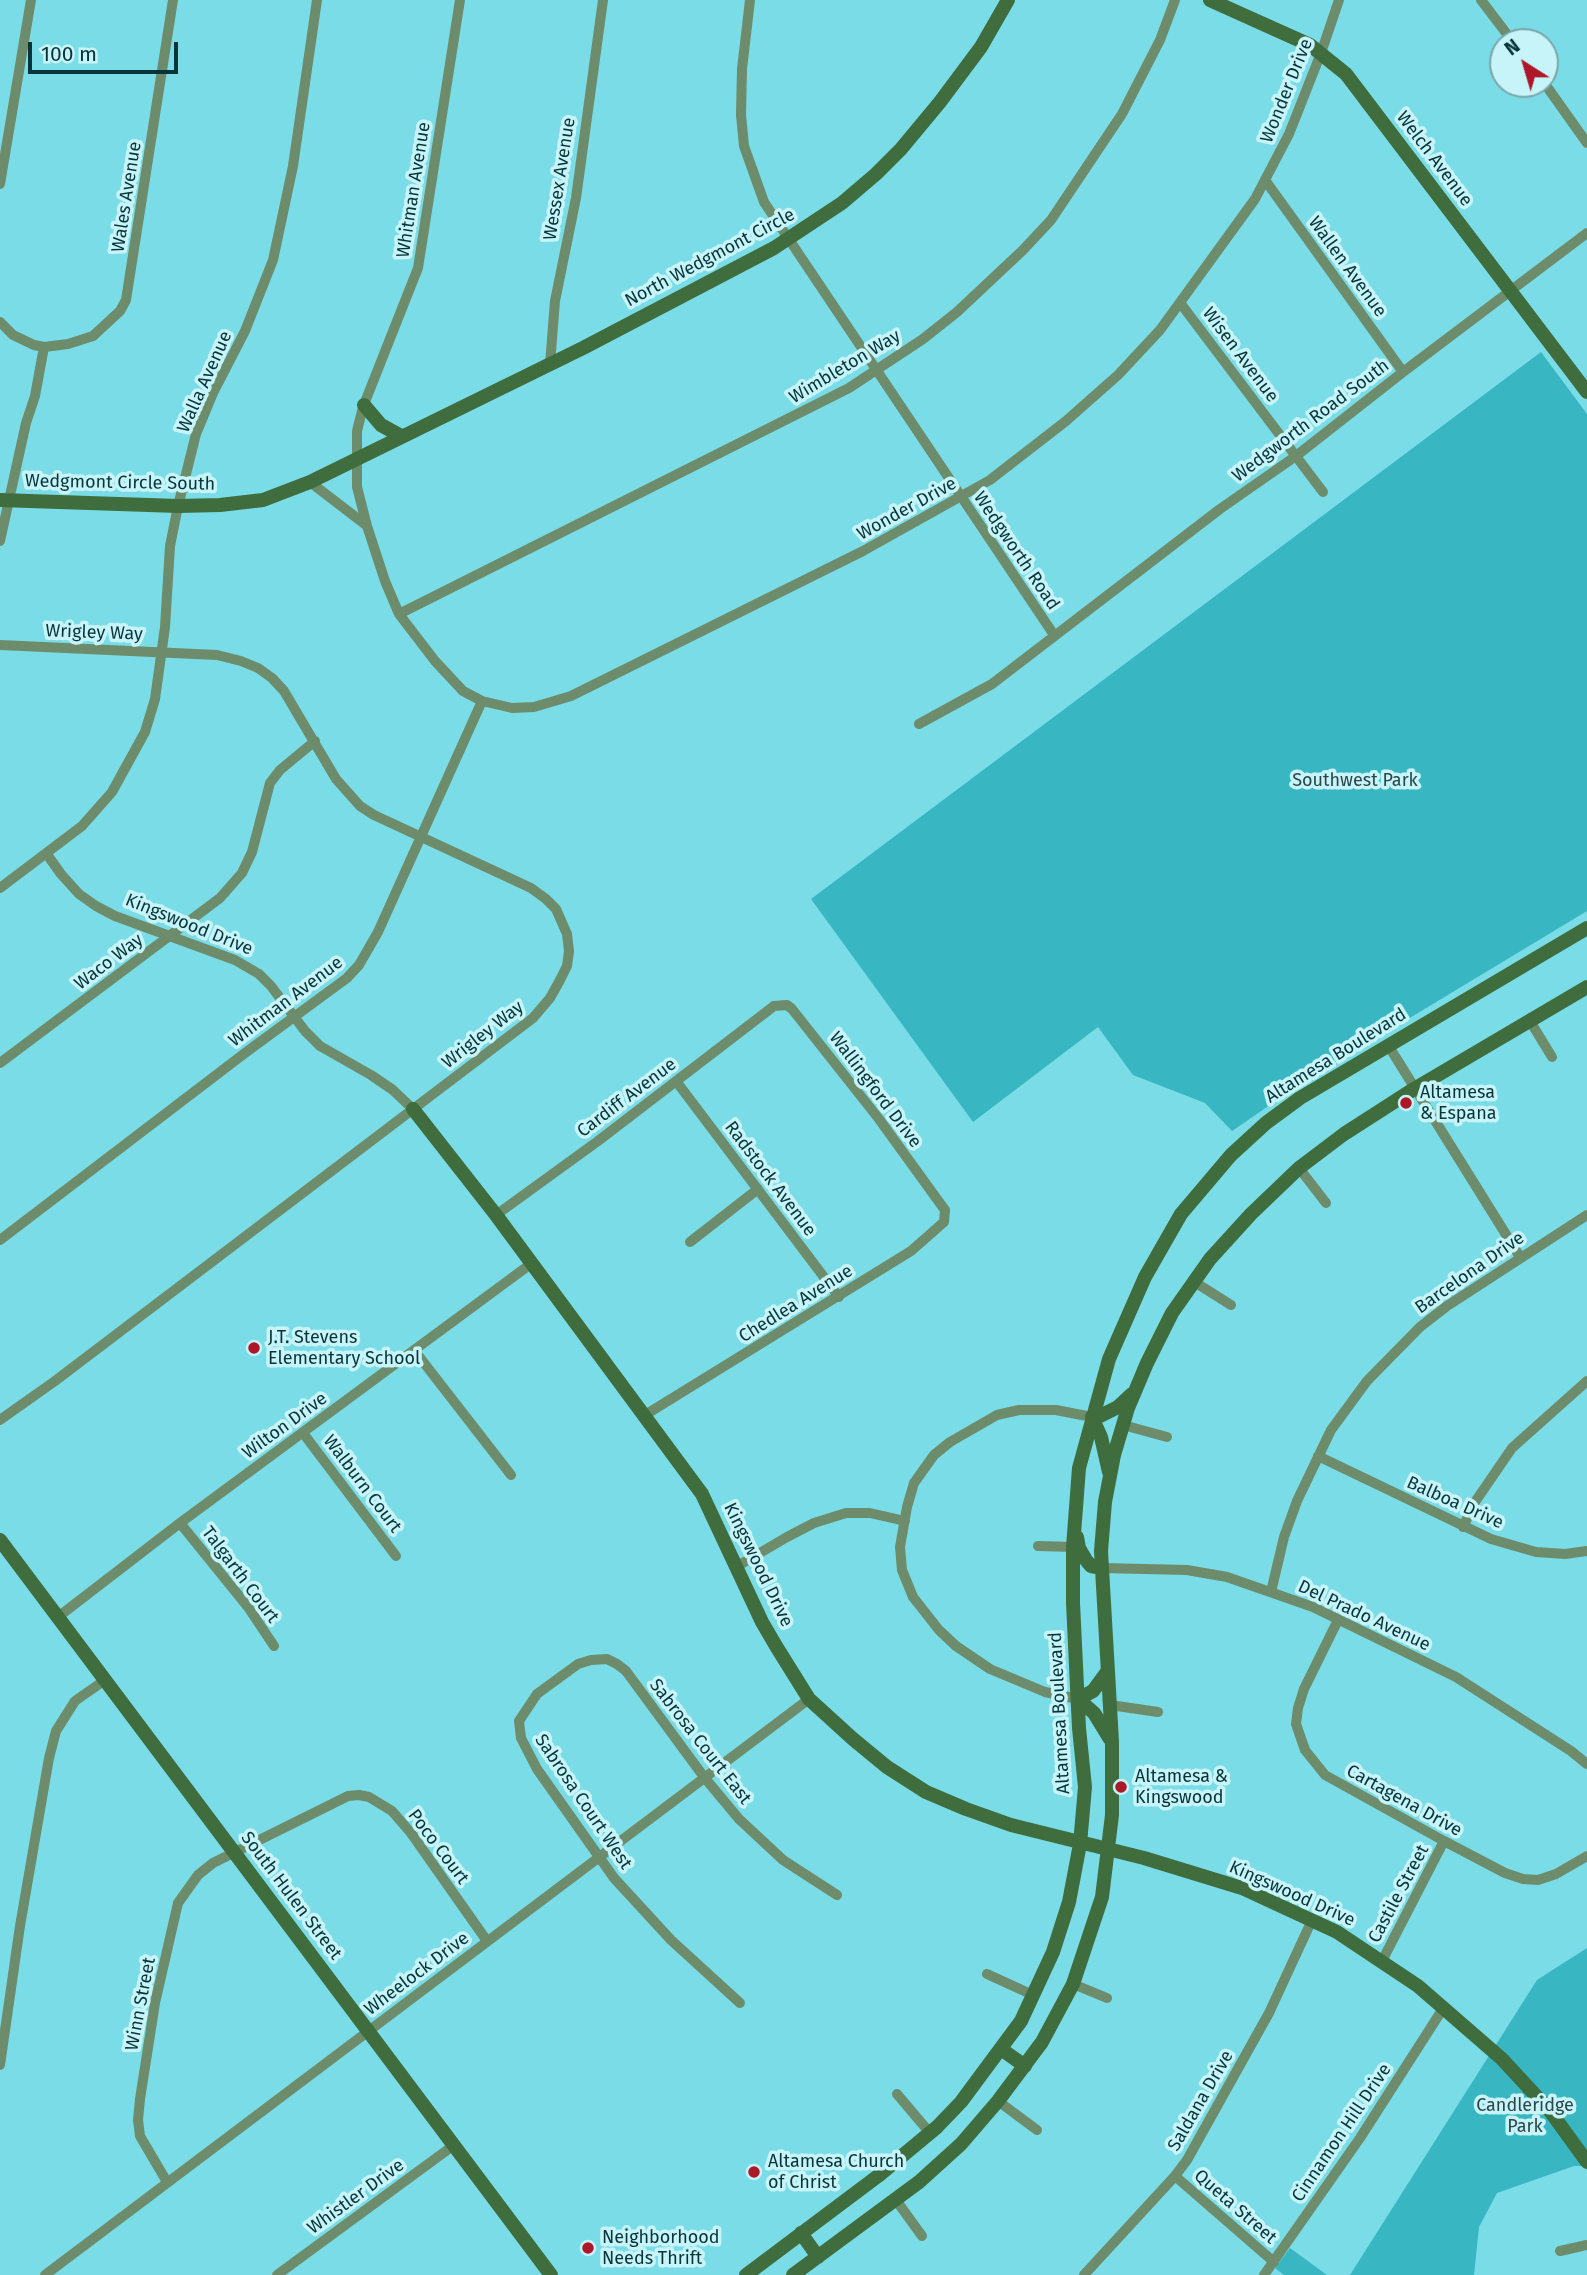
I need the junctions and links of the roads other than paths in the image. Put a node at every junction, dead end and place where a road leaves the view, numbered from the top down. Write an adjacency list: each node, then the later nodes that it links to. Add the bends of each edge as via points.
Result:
1 (31, 0): 17 (street)
2 (173, 0): 23 (street, Wales Avenue, via 126,300 93,336)
3 (317, 0): 36 (street, Walla Avenue, via 293,166 273,260 197,434)
4 (460, 0): 28 (street, Whitman Avenue, via 418,268)
5 (603, 0): 24 (street, Wessex Avenue, via 576,198 555,301)
6 (750, 0): 19 (street, Wedgworth Road, via 742,69 744,146 764,202)
7 (1008, 0): 19 (main road, North Wedgmont Circle, via 981,47 901,149 842,203)
8 (1175, 0): 25 (street, Wimbleton Way, via 1122,114 1051,220 957,312)
9 (1210, 0): 13 (main road, Welch Avenue)
10 (1339, 0): 13 (street, Wonder Drive)
11 (1481, 0): 12 (street)
12 (1502, 28)
13 (1321, 52): 16 (street, Wonder Drive, via 1289,134); 20 (main road, Welch Avenue, via 1346,74)
14 (1555, 98): 15 (street)
15 (1587, 143)
16 (1265, 180): 21 (street, Wonder Drive); 26 (street, Wallen Avenue)
17 (0, 184)
18 (1587, 233): 20 (street, Wedgworth Road South)
19 (788, 240): 24 (main road, North Wedgmont Circle); 25 (street, Wedgworth Road)
20 (1510, 290): 26 (street, Wedgworth Road South); 27 (main road, Welch Avenue)
21 (1181, 304): 30 (street, Wisen Avenue); 34 (street, Wonder Drive, via 1118,375 1066,421)
22 (0, 322): 23 (street, via 13,335)
23 (44, 348): 35 (street, via 35,397)
24 (550, 364): 29 (main road, North Wedgmont Circle)
25 (875, 370): 34 (street, Wedgworth Road); 39 (street, Wimbleton Way)
26 (1403, 372): 30 (street, Wedgworth Road South)
27 (1587, 392)
28 (364, 405): 29 (main road, via 381,425); 31 (street, Whitman Avenue)
29 (401, 436): 31 (main road, North Wedgmont Circle)
30 (1296, 456): 33 (street, Wisen Avenue); 40 (street, Wedgworth Road South)
31 (356, 458): 32 (main road, Wedgmont Circle South); 37 (street, Wonder Drive)
32 (310, 482): 36 (main road, Wedgmont Circle South, via 263,500); 37 (street)
33 (1323, 492)
34 (961, 498): 40 (street, Wedgworth Road); 43 (street, Wonder Drive, via 571,696 534,707 512,708)
35 (4, 500): 36 (main road, Wedgmont Circle South); 38 (street)
36 (178, 506): 42 (street, Walla Avenue)
37 (366, 526): 39 (street, Wonder Drive)
38 (0, 541)
39 (399, 614): 43 (street, Wonder Drive, via 451,679)
40 (1054, 635): 44 (street, Wedgworth Road South, via 992,684)
41 (0, 645): 42 (street, Wrigley Way)
42 (161, 651): 45 (street, Wrigley Way, via 217,656 258,668 284,691); 47 (street, Walla Avenue, via 155,699 134,756 112,792 82,826)
43 (482, 701): 46 (street, Whitman Avenue)
44 (919, 724)
45 (315, 741): 46 (street, Wrigley Way, via 335,779 353,800 374,816); 50 (street, Waco Way, via 270,783 260,829 242,873 220,898)
46 (419, 837): 53 (street, Whitman Avenue, via 359,965); 60 (street, Wrigley Way, via 546,899 556,909 569,951 559,982 533,1018)
47 (46, 853): 48 (street, Walla Avenue); 50 (street, Kingswood Drive, via 79,894 96,906)
48 (0, 888)
49 (1587, 928): 55 (main road, Altamesa Boulevard)
50 (169, 937): 53 (street, Kingswood Drive, via 235,960 258,974); 57 (street, Waco Way)
51 (1587, 987): 54 (main road)
52 (777, 1005): 58 (street, Cardiff Avenue); 64 (street, Wallingford Drive, via 792,1009)
53 (295, 1017): 60 (street, Kingswood Drive, via 320,1046 371,1075); 67 (street, Whitman Avenue)
54 (1530, 1021): 56 (street); 59 (main road)
55 (1388, 1045): 59 (street); 78 (main road, Altamesa Boulevard, via 1266,1124 1193,1198 1131,1305)
56 (1552, 1057)
57 (0, 1063)
58 (676, 1081): 62 (street, Radstock Avenue); 65 (street, Cardiff Avenue)
59 (1414, 1089): 61 (main road); 69 (street)
60 (413, 1109): 65 (main road, Kingswood Drive); 79 (street, Wrigley Way)
61 (1299, 1168): 63 (street); 71 (main road)
62 (758, 1189): 68 (street); 72 (street, Radstock Avenue)
63 (1326, 1203)
64 (942, 1206): 72 (street, Chedlea Avenue, via 944,1222 938,1229)
65 (496, 1215): 70 (main road, Kingswood Drive)
66 (1587, 1215): 69 (street, Barcelona Drive)
67 (0, 1240)
68 (690, 1242)
69 (1520, 1257): 83 (street, Barcelona Drive, via 1420,1327 1349,1403)
70 (532, 1263): 74 (street, Wilton Drive); 77 (main road, Kingswood Drive)
71 (1193, 1281): 73 (street); 76 (main road, via 1160,1334)
72 (839, 1297): 77 (street, Chedlea Avenue)
73 (1231, 1305)
74 (414, 1350): 81 (street, Wilton Drive); 84 (street)
75 (1587, 1381): 89 (street, via 1512,1448 1475,1502)
76 (1135, 1391): 78 (main road, via 1118,1407); 80 (main road)
77 (645, 1415): 95 (main road, Kingswood Drive, via 702,1494)
78 (1092, 1417): 85 (main road); 86 (street, via 1056,1410 1018,1410 970,1429 924,1467 914,1483); 88 (main road, Altamesa Boulevard, via 1079,1468)
79 (0, 1420)
80 (1123, 1425): 82 (street); 85 (main road)
81 (303, 1433): 87 (street, Wilton Drive); 94 (street, Walburn Court)
82 (1167, 1437)
83 (1318, 1456): 89 (street, Balboa Drive); 97 (street, Barcelona Drive, via 1284,1537)
84 (511, 1475)
85 (1110, 1476): 96 (main road)
86 (905, 1521): 95 (street, via 846,1513 814,1523); 106 (street, via 902,1570 917,1603 939,1630 990,1669 1045,1692)
87 (180, 1523): 99 (street, Wilton Drive); 101 (street, Talgarth Court)
88 (1074, 1526): 92 (main road, Altamesa Boulevard); 96 (main road, via 1086,1560)
89 (1464, 1527): 93 (street, Balboa Drive, via 1536,1552)
90 (0, 1540): 99 (main road, South Hulen Street)
91 (1038, 1546): 92 (street)
92 (1073, 1547): 98 (main road, Altamesa Boulevard)
93 (1587, 1551)
94 (396, 1556)
95 (736, 1567): 105 (main road, Kingswood Drive, via 762,1622)
96 (1102, 1568): 97 (street, Del Prado Avenue, via 1187,1570); 98 (main road, via 1088,1574); 103 (main road)
97 (1271, 1591): 100 (street, Del Prado Avenue)
98 (1073, 1593): 106 (main road, Altamesa Boulevard)
99 (58, 1617): 104 (main road, South Hulen Street)
100 (1338, 1620): 110 (street, Del Prado Avenue, via 1456,1676); 112 (street, Cartagena Drive, via 1298,1708 1296,1724 1305,1750 1325,1775)
101 (274, 1646)
102 (565, 1672): 111 (street, Sabrosa Court East, via 591,1660 617,1664); 117 (street, Sabrosa Court West, via 537,1694 523,1713 521,1738)
103 (1107, 1672): 106 (main road, via 1093,1690); 107 (main road)
104 (105, 1679): 115 (main road, South Hulen Street); 130 (street, via 75,1701 56,1731)
105 (809, 1699): 111 (street, Wheelock Drive); 113 (main road, Kingswood Drive, via 887,1767 926,1792 1011,1825)
106 (1078, 1699): 109 (main road, via 1094,1713); 113 (main road, Altamesa Boulevard, via 1085,1787)
107 (1110, 1705): 108 (street); 109 (main road)
108 (1158, 1712)
109 (1112, 1742): 114 (main road)
110 (1587, 1764)
111 (704, 1777): 117 (street, Wheelock Drive); 118 (street, Sabrosa Court East, via 739,1819 783,1860)
112 (1444, 1841): 116 (street, Cartagena Drive, via 1523,1879 1556,1874); 121 (street, Castile Street)
113 (1080, 1844): 114 (main road, Kingswood Drive); 124 (main road, Altamesa Boulevard, via 1069,1902)
114 (1109, 1850): 119 (main road, Kingswood Drive, via 1242,1888); 123 (main road, via 1102,1897)
115 (235, 1852): 120 (street, Poco Court, via 348,1796 369,1797 392,1811 411,1833); 128 (main road, South Hulen Street); 139 (street, Winn Street, via 198,1875 178,1903 155,2003 138,2120 140,2136)
116 (1587, 1856)
117 (598, 1858): 120 (street, Wheelock Drive); 126 (street, Sabrosa Court West, via 671,1940)
118 (837, 1895)
119 (1312, 1920): 121 (main road, Kingswood Drive); 138 (street, Saldana Drive, via 1269,2013)
120 (487, 1941): 128 (street, Wheelock Drive)
121 (1382, 1961): 127 (main road, Kingswood Drive)
122 (987, 1974): 124 (street)
123 (1073, 1983): 125 (street); 131 (main road)
124 (1033, 1996): 129 (main road, Altamesa Boulevard)
125 (1107, 1998)
126 (740, 2003)
127 (1444, 2007): 137 (main road, Kingswood Drive, via 1502,2059 1550,2111); 146 (street, Cinnamon Hill Drive)
128 (368, 2032): 136 (main road, South Hulen Street); 139 (street, Wheelock Drive)
129 (1001, 2049): 131 (main road); 135 (main road, Altamesa Boulevard, via 961,2102)
130 (0, 2065)
131 (1025, 2066): 133 (main road)
132 (897, 2094): 135 (street)
133 (998, 2101): 134 (street); 140 (main road, via 949,2155)
134 (1037, 2130)
135 (930, 2133): 141 (main road, Altamesa Boulevard)
136 (454, 2145): 148 (street, Whistler Drive); 149 (main road, South Hulen Street)
137 (1587, 2162)
138 (1175, 2176): 146 (street, Queta Street); 152 (street, Saldana Drive)
139 (167, 2182): 147 (street, Wheelock Drive)
140 (896, 2200): 142 (street); 145 (main road)
141 (801, 2233): 145 (main road); 150 (main road, Altamesa Boulevard)
142 (922, 2236)
143 (1587, 2245): 144 (street)
144 (1560, 2251)
145 (818, 2257): 151 (main road)
146 (1274, 2262): 153 (street, Cinnamon Hill Drive)
147 (45, 2275)
148 (277, 2275)
149 (551, 2275)
150 (746, 2275)
151 (793, 2275)
152 (1084, 2275)
153 (1264, 2275)

